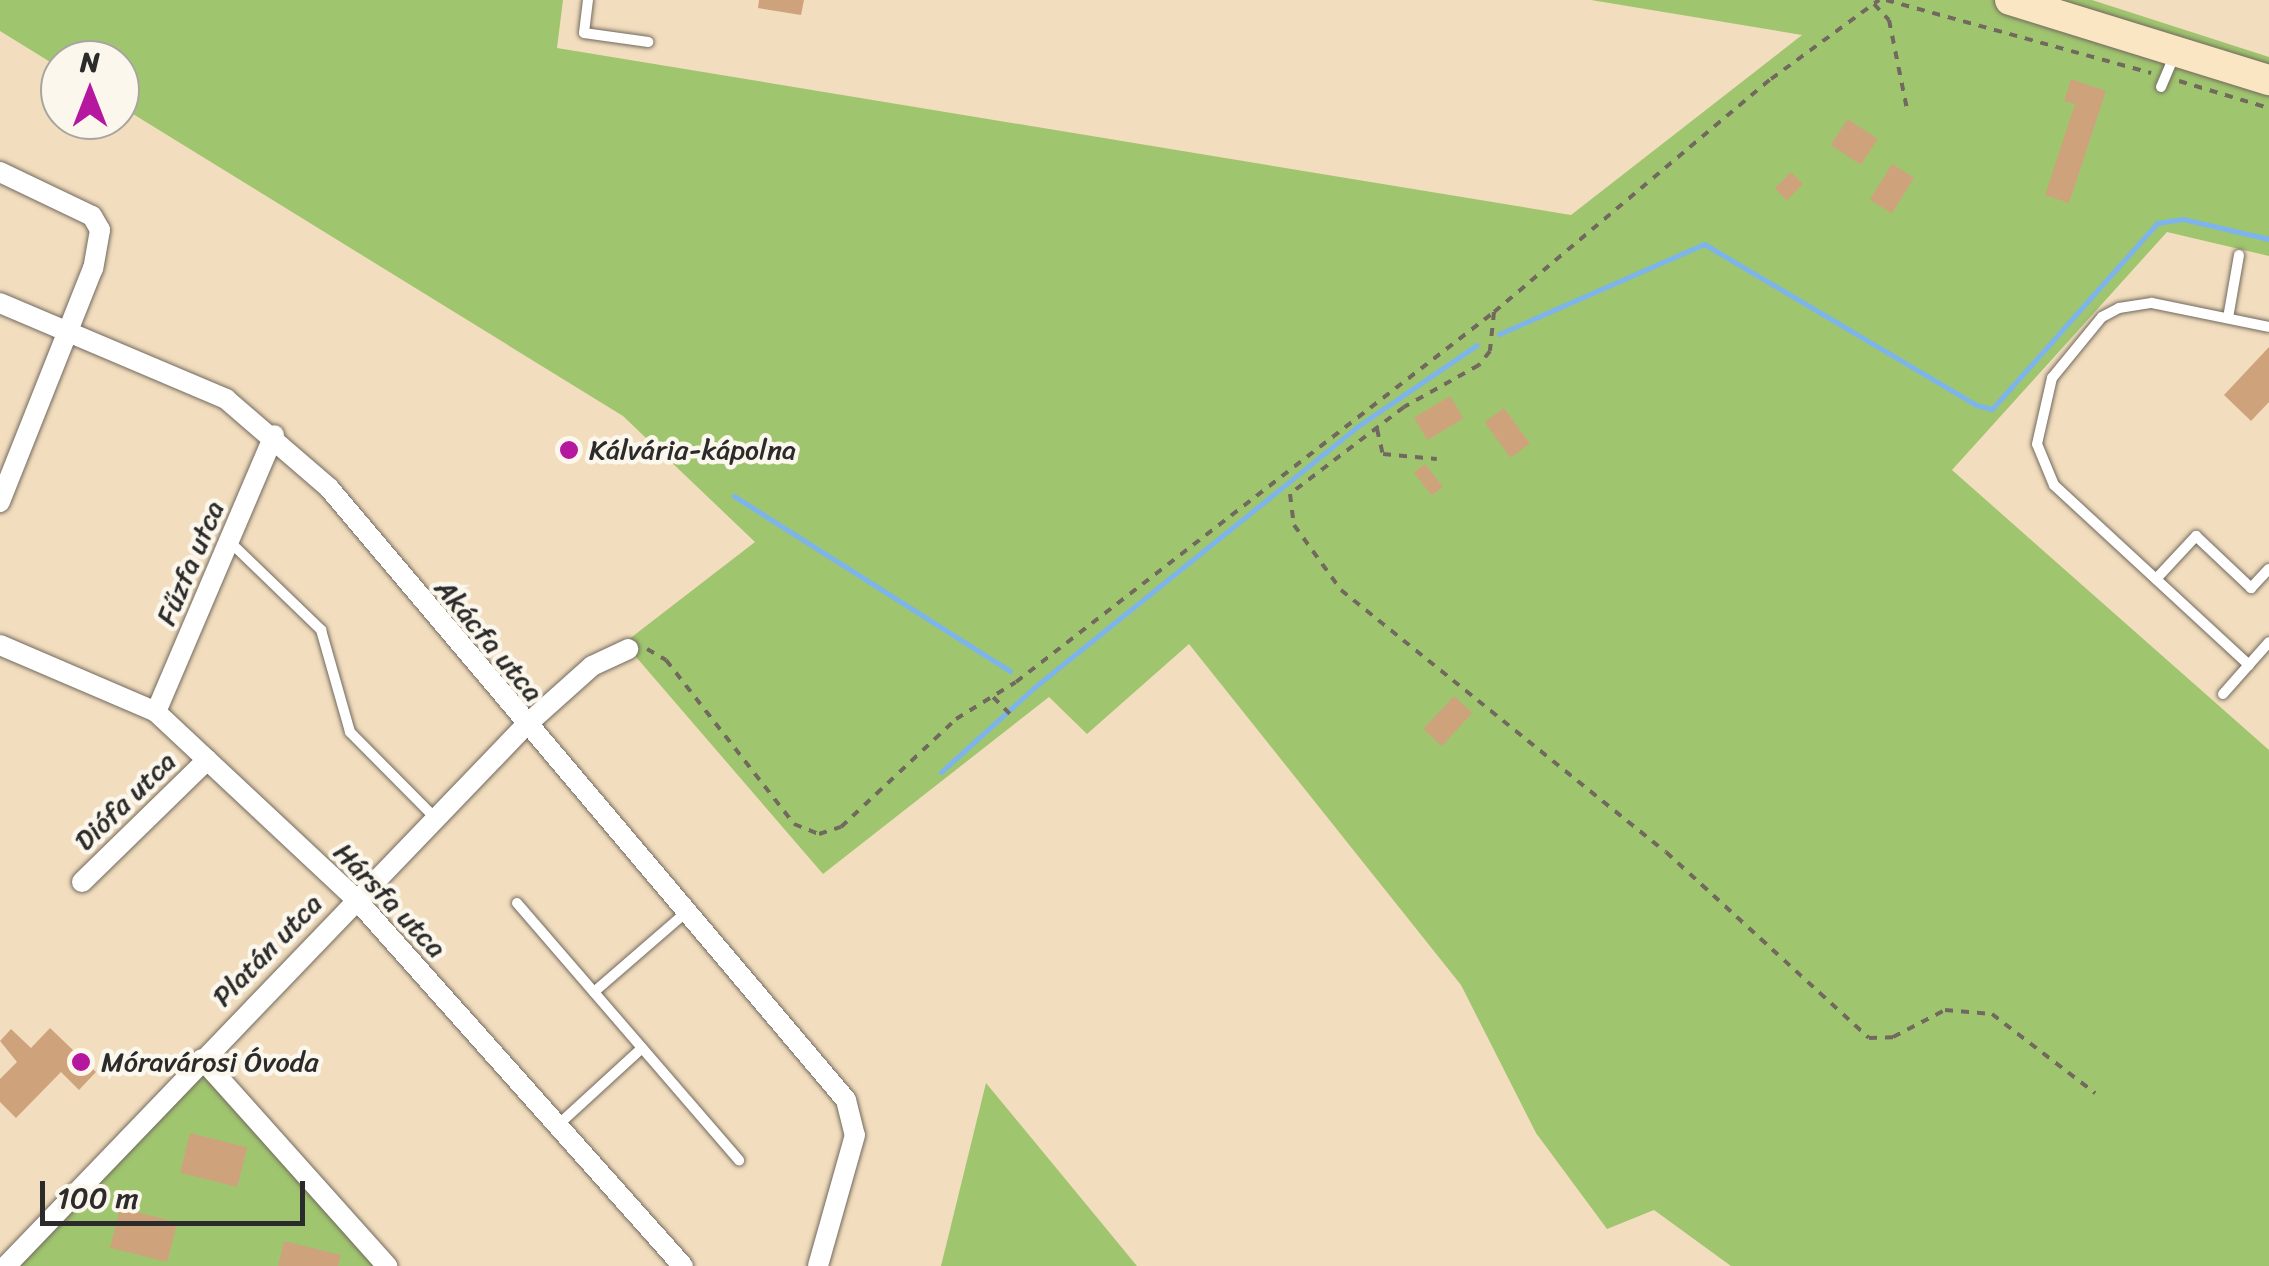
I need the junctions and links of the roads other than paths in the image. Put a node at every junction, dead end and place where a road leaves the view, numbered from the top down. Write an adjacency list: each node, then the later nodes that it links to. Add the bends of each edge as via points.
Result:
1 (588, 0): 3 (lane, via 584,33)
2 (2020, 1): 4 (main road, via 2168,72)
3 (648, 42)
4 (2269, 80)
5 (0, 172): 10 (street, via 92,216 100,240)
6 (2239, 255): 8 (lane)
7 (0, 303): 10 (street, Akácfa utca)
8 (2228, 318): 9 (lane); 15 (lane, via 2152,303 2119,308 2102,316 2044,395 2038,444 2046,474)
9 (2269, 326)
10 (66, 330): 11 (street, Akácfa utca, via 203,386); 12 (street)
11 (274, 434): 13 (street, Fűzfa utca); 22 (street, Akácfa utca, via 329,488)
12 (0, 502)
13 (230, 542): 21 (street, Fűzfa utca); 24 (lane, via 321,630 350,732)
14 (2269, 570): 15 (lane, via 2252,588 2196,536)
15 (2156, 579): 19 (lane)
16 (2269, 642): 19 (lane)
17 (0, 645): 21 (street, Hársfa utca)
18 (628, 649): 22 (street, Platán utca, via 592,666)
19 (2249, 665): 20 (lane)
20 (2223, 694)
21 (156, 712): 23 (street, Hársfa utca)
22 (524, 726): 24 (street, Platán utca); 28 (street, Akácfa utca)
23 (206, 760): 25 (street, Diófa utca); 26 (street, Hársfa utca)
24 (434, 817): 26 (street, Platán utca)
25 (82, 882)
26 (354, 898): 31 (street, Platán utca); 32 (street, Hársfa utca)
27 (517, 903): 29 (lane)
28 (684, 915): 29 (lane); 37 (street, Akácfa utca, via 854,1117)
29 (594, 992): 30 (lane)
30 (642, 1048): 32 (lane); 33 (lane)
31 (202, 1059): 34 (street, Platán utca); 35 (street)
32 (557, 1126): 36 (street, Hársfa utca)
33 (739, 1160)
34 (6, 1266)
35 (387, 1266)
36 (683, 1266)
37 (818, 1266)

